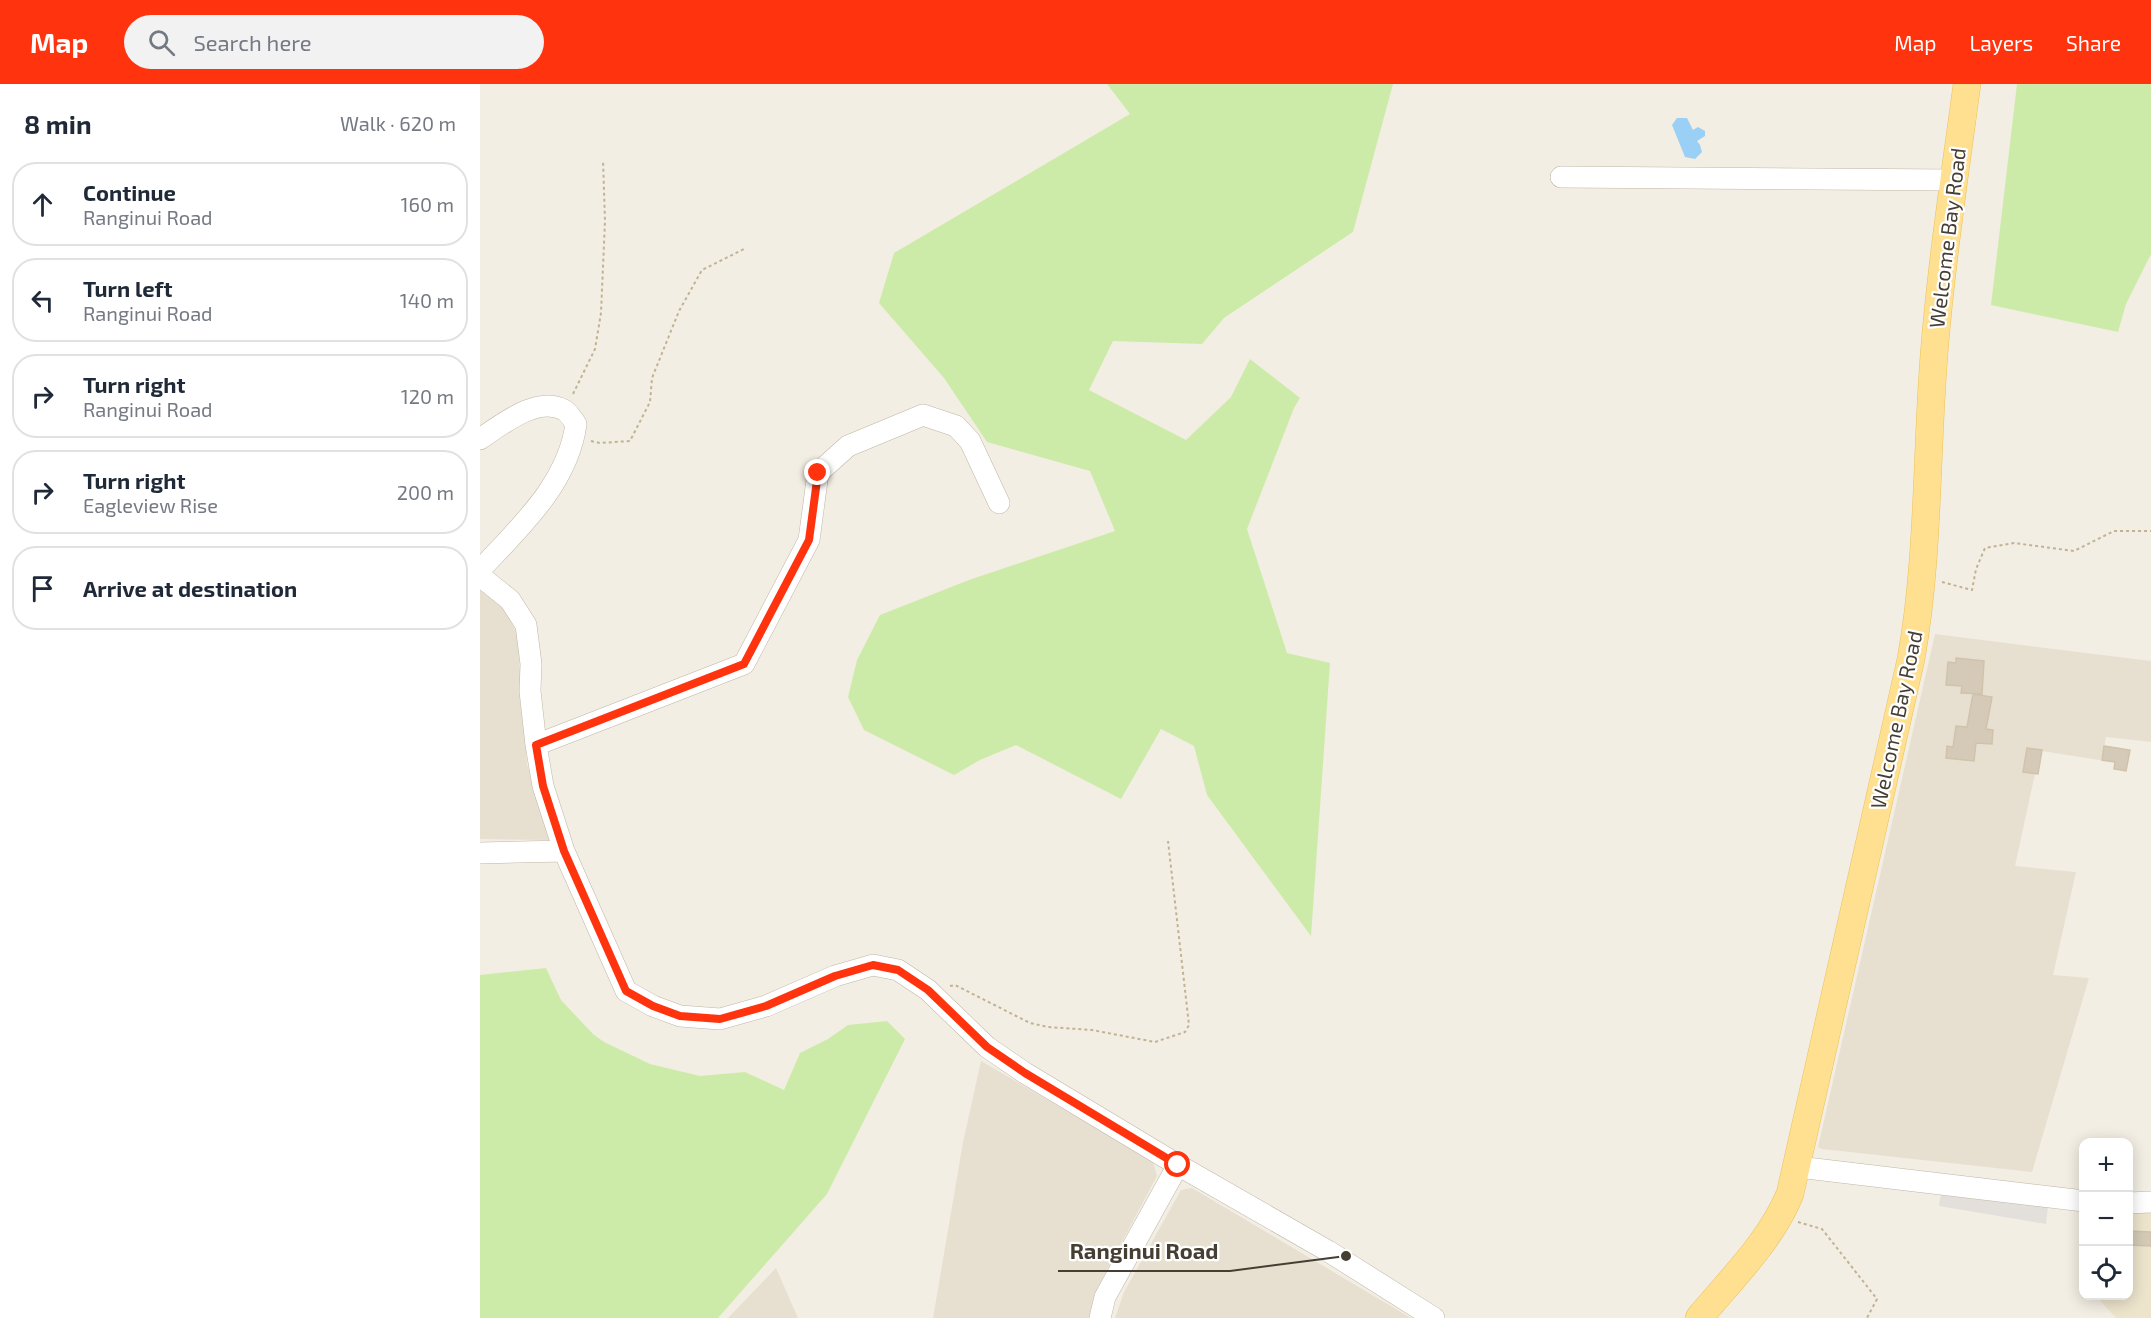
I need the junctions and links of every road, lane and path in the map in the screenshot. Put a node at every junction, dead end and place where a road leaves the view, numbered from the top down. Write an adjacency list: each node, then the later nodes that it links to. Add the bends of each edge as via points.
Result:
1 (1967, 84): 4 (main road, Welcome Bay Road)
2 (603, 159): 6 (path, via 601,313 595,349)
3 (1561, 177): 4 (street)
4 (1954, 180): 11 (main road, Welcome Bay Road, via 1934,353)
5 (746, 248): 7 (path, via 702,270 679,310 652,378 650,402 630,441 600,443)
6 (564, 410): 7 (street, via 576,424); 8 (street, via 546,405 517,414)
7 (574, 438): 12 (street, via 566,464)
8 (480, 439)
9 (999, 503): 13 (street, via 970,441 956,426 923,415 848,446 818,473 809,540 744,664)
10 (2151, 531): 11 (path, via 2114,531 2074,551 2014,543 1985,548 1971,590)
11 (1922, 576): 19 (main road, Welcome Bay Road, via 1911,659)
12 (481, 577): 13 (street, via 510,600 526,625)
13 (536, 745): 15 (street, via 543,786)
14 (1168, 841): 17 (path, via 1189,1024 1185,1032 1155,1042 1092,1030 1048,1027 1030,1023 955,985)
15 (564, 851): 16 (street); 17 (street, via 626,991 653,1006 680,1016 720,1019 766,1006 835,976 873,965 898,970)
16 (480, 853)
17 (928, 990): 18 (street, via 987,1047)
18 (1178, 1165): 24 (street, via 1105,1297); 25 (street, via 1328,1251)
19 (1798, 1167): 20 (street); 23 (main road, Welcome Bay Road)
20 (2079, 1200)
21 (2151, 1202): 22 (street)
22 (2133, 1203)
23 (1781, 1217): 26 (main road, Welcome Bay Road); 27 (path, via 1822,1229 1877,1299)
24 (1100, 1318)
25 (1434, 1318)
26 (1699, 1318)
27 (1867, 1318)

